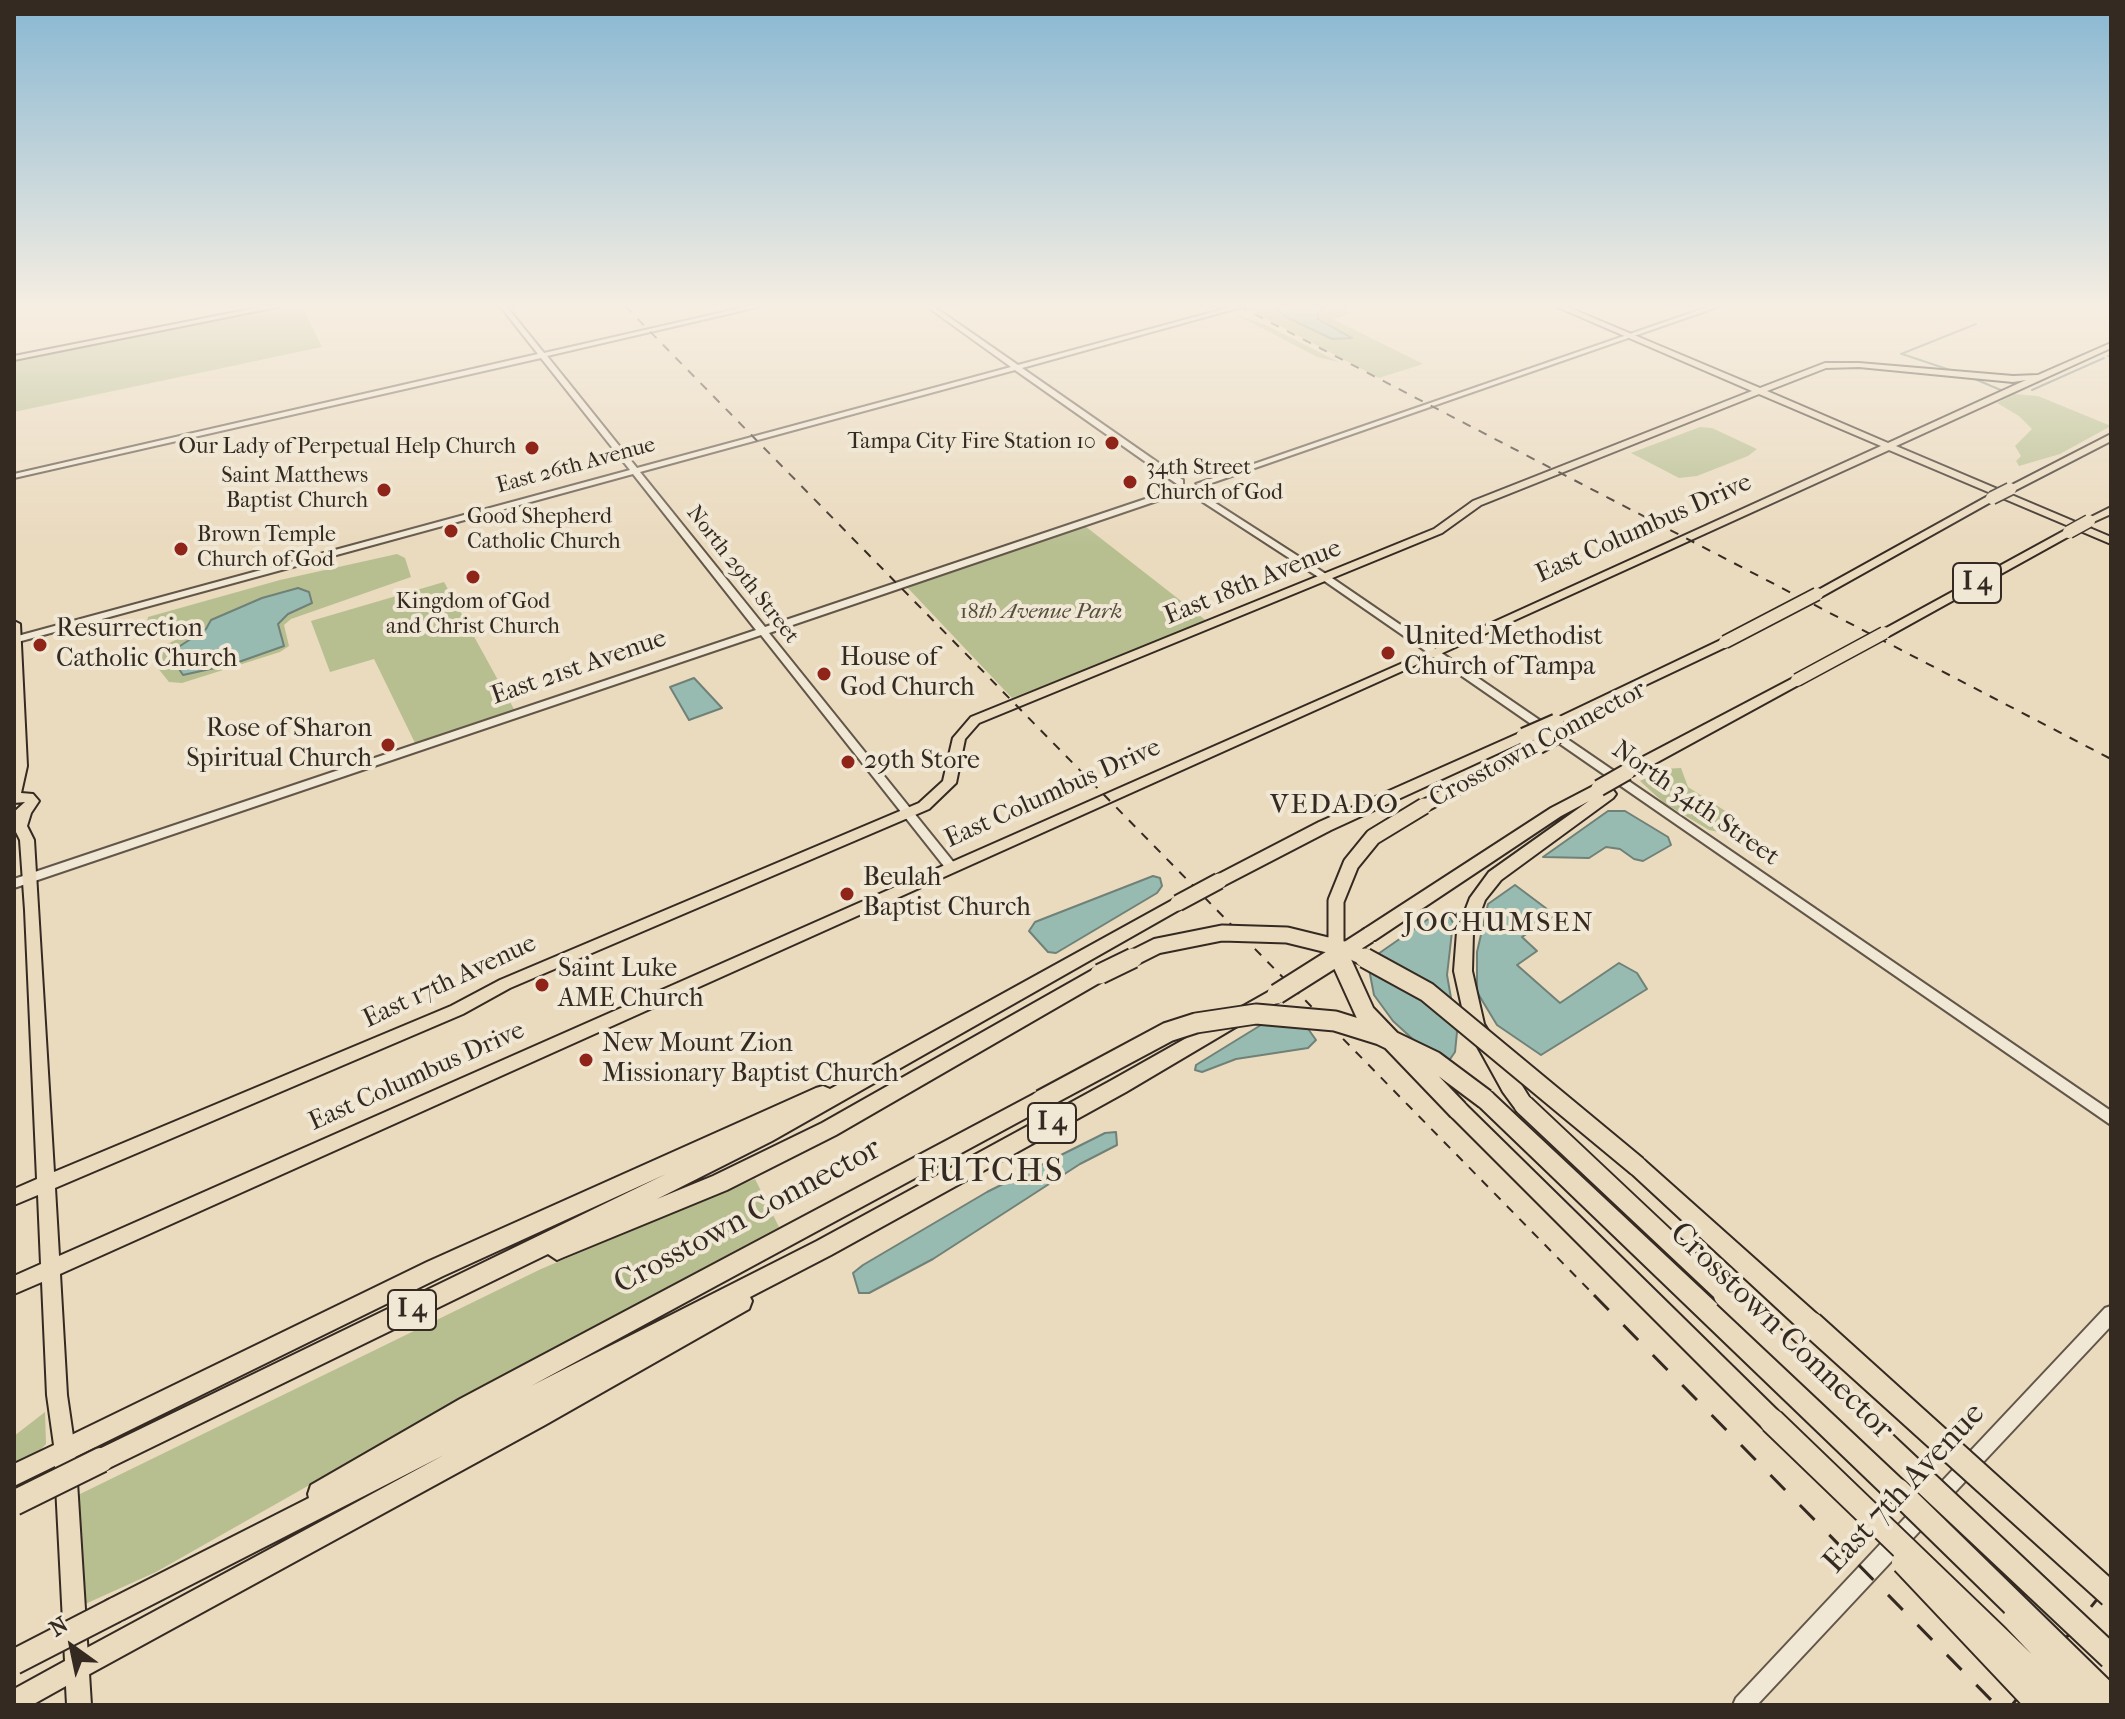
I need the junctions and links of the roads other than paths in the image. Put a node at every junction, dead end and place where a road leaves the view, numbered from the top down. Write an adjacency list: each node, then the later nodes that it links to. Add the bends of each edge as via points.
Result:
1 (406, 386): 15 (street)
2 (567, 386): 14 (street, North 29th Street)
3 (947, 386): 14 (street, East 26th Avenue)
4 (1046, 386): 16 (street, North 34th Street)
5 (1483, 386): 16 (street, East 21st Avenue)
6 (1733, 386): 11 (main road)
7 (1741, 386): 10 (main road)
8 (1769, 386): 10 (main road, East 18th Avenue)
9 (2015, 386): 13 (main road, East Columbus Drive)
10 (1754, 392): 11 (main road, East 18th Avenue); 13 (main road)
11 (1735, 399): 19 (main road, East 18th Avenue, via 1491,497 1414,541)
12 (2111, 439): 25 (highway, Crosstown Connector, bridge)
13 (1888, 448): 18 (main road); 23 (main road, East Columbus Drive)
14 (635, 471): 21 (street, North 29th Street); 22 (street, East 26th Avenue)
15 (14, 476)
16 (1190, 485): 19 (street, North 34th Street); 21 (street, East 21st Avenue)
17 (2111, 510): 26 (highway, Crosstown Connector / I 4, bridge, via 1723,720)
18 (2111, 541)
19 (1326, 578): 23 (street, North 34th Street); 24 (main road, East 18th Avenue)
20 (14, 624): 22 (main road)
21 (761, 632): 28 (street, North 29th Street); 31 (street, East 21st Avenue)
22 (15, 640): 27 (main road, via 20,772)
23 (1434, 653): 30 (main road, East Columbus Drive); 32 (street, North 34th Street)
24 (975, 720): 28 (main road, East 17th Avenue, via 959,738 953,774 942,792)
25 (1562, 726): 33 (highway, I 4, bridge, via 1524,736 1325,826 887,1068); 41 (highway, Crosstown Connector, bridge, via 1538,746 1373,837 1341,884 1336,943 1365,1013)
26 (1603, 791): 38 (highway, I 4, bridge, via 1277,994); 46 (highway, Crosstown Connector, bridge, via 1495,876 1478,898 1465,932 1463,971 1475,1025 1524,1105)
27 (16, 796): 29 (main road, via 32,801)
28 (907, 813): 30 (street, North 29th Street); 34 (main road, East 17th Avenue)
29 (19, 816): 31 (main road, via 27,840)
30 (951, 867): 36 (main road, East Columbus Drive)
31 (22, 881): 34 (main road)
32 (2111, 1119)
33 (717, 1149): 37 (highway, I 4); 42 (highway, via 435,1269)
34 (47, 1183): 35 (main road, East 17th Avenue); 36 (main road)
35 (14, 1197)
36 (52, 1268): 39 (main road, East Columbus Drive); 42 (main road, via 57,1395)
37 (497, 1269): 45 (highway, I 4, bridge); 48 (highway, Crosstown Connector, bridge, via 587,1239 788,1150 1142,952 1172,942 1246,932 1320,942 1404,976 1449,1009 1637,1166)
38 (777, 1276): 47 (highway); 52 (highway, via 601,1381)
39 (14, 1285)
40 (2111, 1314): 56 (street, East 7th Avenue)
41 (1772, 1421): 57 (highway, Crosstown Connector, bridge); 58 (highway, bridge)
42 (65, 1450): 43 (main road); 52 (main road)
43 (14, 1475)
44 (1898, 1491): 47 (highway, Crosstown Connector, bridge, via 1485,1099 1434,1061 1391,1039 1335,1021 1256,1014 1168,1032 468,1407); 53 (highway, Crosstown Connector, bridge); 59 (highway, bridge)
45 (14, 1503)
46 (1958, 1512): 49 (highway, bridge); 50 (highway, Crosstown Connector, bridge)
47 (170, 1581): 51 (highway, bridge)
48 (2111, 1595)
49 (2111, 1647)
50 (2111, 1657)
51 (14, 1662)
52 (77, 1667): 54 (main road); 55 (main road)
53 (2111, 1699)
54 (14, 1702)
55 (79, 1705)
56 (1743, 1705)
57 (2039, 1705)
58 (2067, 1705)
59 (2096, 1705)

